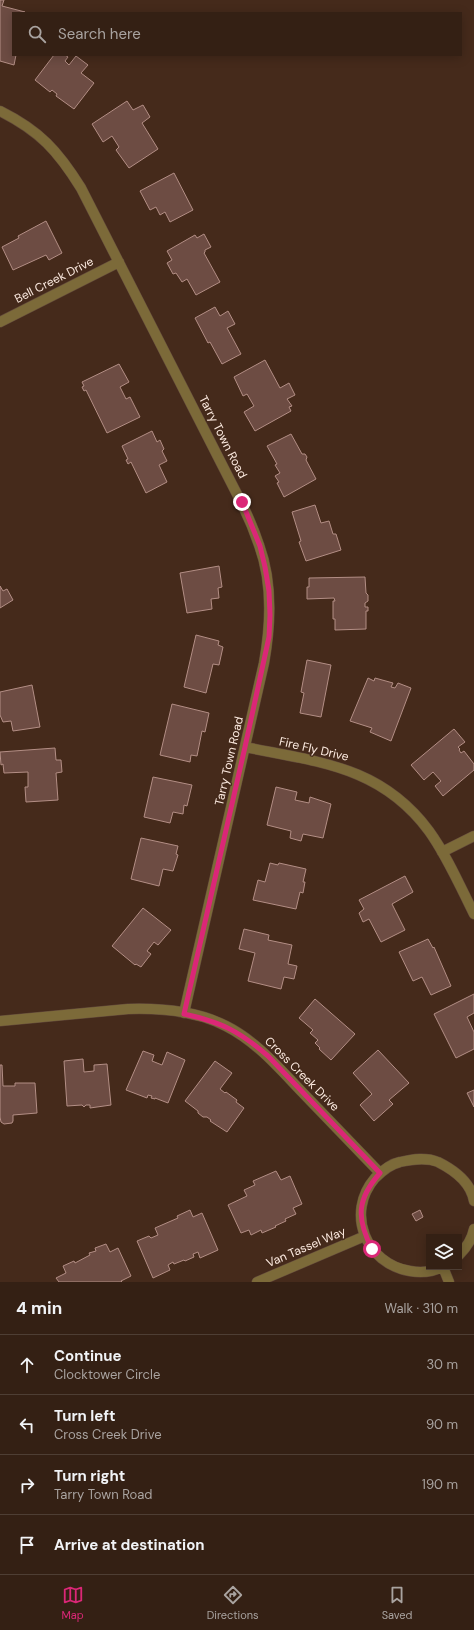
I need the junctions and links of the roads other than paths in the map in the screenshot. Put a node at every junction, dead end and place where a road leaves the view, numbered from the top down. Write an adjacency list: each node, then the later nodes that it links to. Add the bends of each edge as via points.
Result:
1 (0, 112): 2 (street, Tarry Town Road, via 29,128 57,152 81,188)
2 (119, 262): 3 (street, Bell Creek Drive); 4 (street, Tarry Town Road, via 242,502 260,546 269,591 269,637)
3 (0, 322)
4 (245, 747): 6 (street, Fire Fly Drive, via 337,766 381,786 416,815); 8 (street, Tarry Town Road)
5 (474, 836): 6 (street)
6 (442, 852): 7 (street, Fire Fly Drive)
7 (474, 914)
8 (184, 1014): 9 (street, Cross Creek Drive, via 149,1008); 10 (street, Cross Creek Drive, via 225,1026 254,1044)
9 (0, 1021)
10 (380, 1173): 11 (street, via 394,1163 413,1158 433,1160 451,1168); 14 (street, via 370,1185 363,1200 361,1217)
11 (471, 1187): 12 (street)
12 (474, 1201)
13 (474, 1229): 15 (street)
14 (365, 1236): 16 (street, via 372,1249 385,1262 401,1270 418,1273); 18 (street, Van Tassel Way)
15 (462, 1252)
16 (436, 1270)
17 (443, 1270): 19 (street)
18 (256, 1282)
19 (449, 1282)

